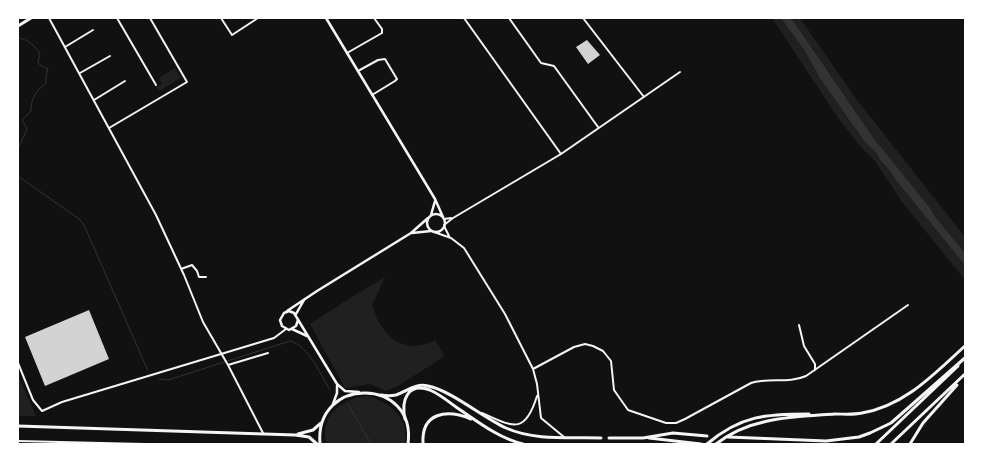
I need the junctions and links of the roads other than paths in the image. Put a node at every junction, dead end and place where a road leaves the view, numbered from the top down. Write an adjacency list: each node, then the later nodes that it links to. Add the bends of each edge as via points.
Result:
1 (31, 18): 12 (main road)
2 (49, 18): 14 (street)
3 (117, 18): 21 (street)
4 (150, 18): 25 (street, via 187,82)
5 (221, 18): 6 (street, via 232,35)
6 (258, 18)
7 (326, 18): 15 (street)
8 (374, 18): 15 (street, via 382,33)
9 (464, 18): 27 (street)
10 (509, 18): 26 (street, via 541,63 554,66)
11 (583, 18): 23 (street)
12 (18, 26)
13 (93, 30): 14 (street)
14 (65, 47): 19 (street)
15 (347, 53): 17 (street)
16 (110, 56): 19 (street)
17 (358, 71): 22 (street); 22 (street, via 385,59 396,75 395,81)
18 (680, 72): 23 (street)
19 (80, 73): 24 (street)
20 (125, 81): 24 (street)
21 (156, 85)
22 (372, 95): 28 (street)
23 (644, 97): 26 (street)
24 (94, 100): 25 (street)
25 (109, 128): 36 (street)
26 (598, 128): 27 (street)
27 (560, 154): 31 (street)
28 (435, 199): 29 (street); 30 (street)
29 (430, 217): 30 (street, via 436,214); 33 (street, via 427,226); 34 (street)
30 (443, 218): 31 (street); 32 (street)
31 (453, 218): 32 (street)
32 (444, 226): 33 (street); 35 (street)
33 (433, 231): 34 (street); 35 (street)
34 (411, 233): 38 (street)
35 (451, 238): 55 (street, via 464,248 519,338)
36 (181, 269): 37 (street, via 192,265 199,277); 51 (street, via 202,322)
37 (206, 277)
38 (305, 298): 40 (street); 41 (street)
39 (908, 305): 56 (street)
40 (287, 311): 41 (street); 44 (street, via 280,317)
41 (296, 314): 42 (street)
42 (298, 320): 46 (street); 48 (street)
43 (799, 325): 56 (street, via 804,346 815,364)
44 (282, 326): 45 (street); 47 (street)
45 (286, 329): 46 (street); 47 (street)
46 (292, 329): 48 (street)
47 (277, 336): 51 (street)
48 (310, 338): 58 (street)
49 (966, 345): 64 (main road, via 900,400 862,413)
50 (268, 353): 54 (street)
51 (221, 355): 53 (street, via 62,402 42,411); 54 (street)
52 (966, 358): 71 (main road, via 891,423 865,435 826,441); 86 (main road)
53 (18, 363)
54 (227, 364): 69 (street)
55 (533, 369): 56 (street, via 574,346 593,346 603,351 611,361 614,390 628,410 670,424 751,383 794,380); 60 (street)
56 (814, 370)
57 (966, 374): 87 (main road); 88 (main road, via 923,423)
58 (337, 384): 59 (street, via 345,391); 63 (street, via 336,397)
59 (359, 392): 61 (main road); 63 (main road, via 346,396)
60 (538, 393): 62 (street, via 526,420 516,424 508,424); 73 (street, via 541,418)
61 (381, 395): 62 (main road, via 396,395 414,386 427,386); 65 (main road, via 393,403)
62 (468, 406): 73 (main road, via 518,432)
63 (330, 408): 66 (main road)
64 (835, 414): 71 (main road, via 778,418 749,425); 84 (main road, via 762,416 746,420)
65 (405, 419): 67 (main road, via 404,398 414,390 422,389 438,394); 80 (main road)
66 (323, 421): 70 (main road, via 313,430); 79 (main road)
67 (478, 423): 81 (main road, via 453,413 439,415 424,430); 82 (main road)
68 (18, 426): 69 (main road)
69 (263, 433): 70 (main road)
70 (295, 435): 79 (main road)
71 (729, 435): 85 (main road)
72 (707, 436): 76 (main road, via 673,434)
73 (564, 437): 74 (main road)
74 (601, 438)
75 (609, 438): 76 (main road)
76 (643, 438): 83 (main road)
77 (18, 442): 78 (street)
78 (144, 444)
79 (319, 444)
80 (409, 444)
81 (423, 444)
82 (523, 444)
83 (701, 444)
84 (708, 444)
85 (716, 444)
86 (876, 444)
87 (891, 444)
88 (910, 444)

